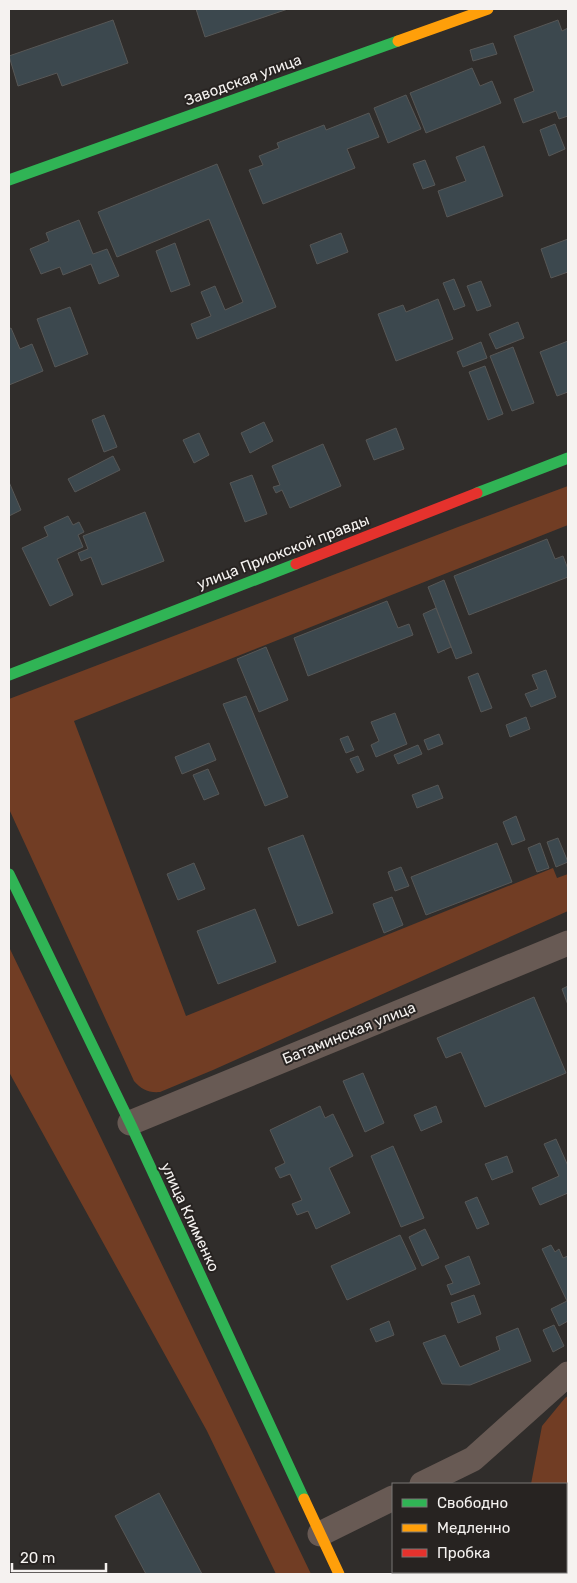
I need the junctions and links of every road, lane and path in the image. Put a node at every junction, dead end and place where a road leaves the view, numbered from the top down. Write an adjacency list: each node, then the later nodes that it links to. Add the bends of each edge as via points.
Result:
1 (488, 9): 2 (street, Заводская улица)
2 (9, 180)
3 (568, 458): 4 (street, улица Приокской правды)
4 (9, 675)
5 (9, 874): 7 (street, улица Клименко)
6 (568, 943): 7 (street, Батаминская улица)
7 (130, 1124): 11 (street, улица Клименко)
8 (568, 1374): 9 (street, via 473,1459)
9 (424, 1483)
10 (392, 1498): 11 (street)
11 (320, 1534): 12 (street, улица Клименко)
12 (339, 1574)

